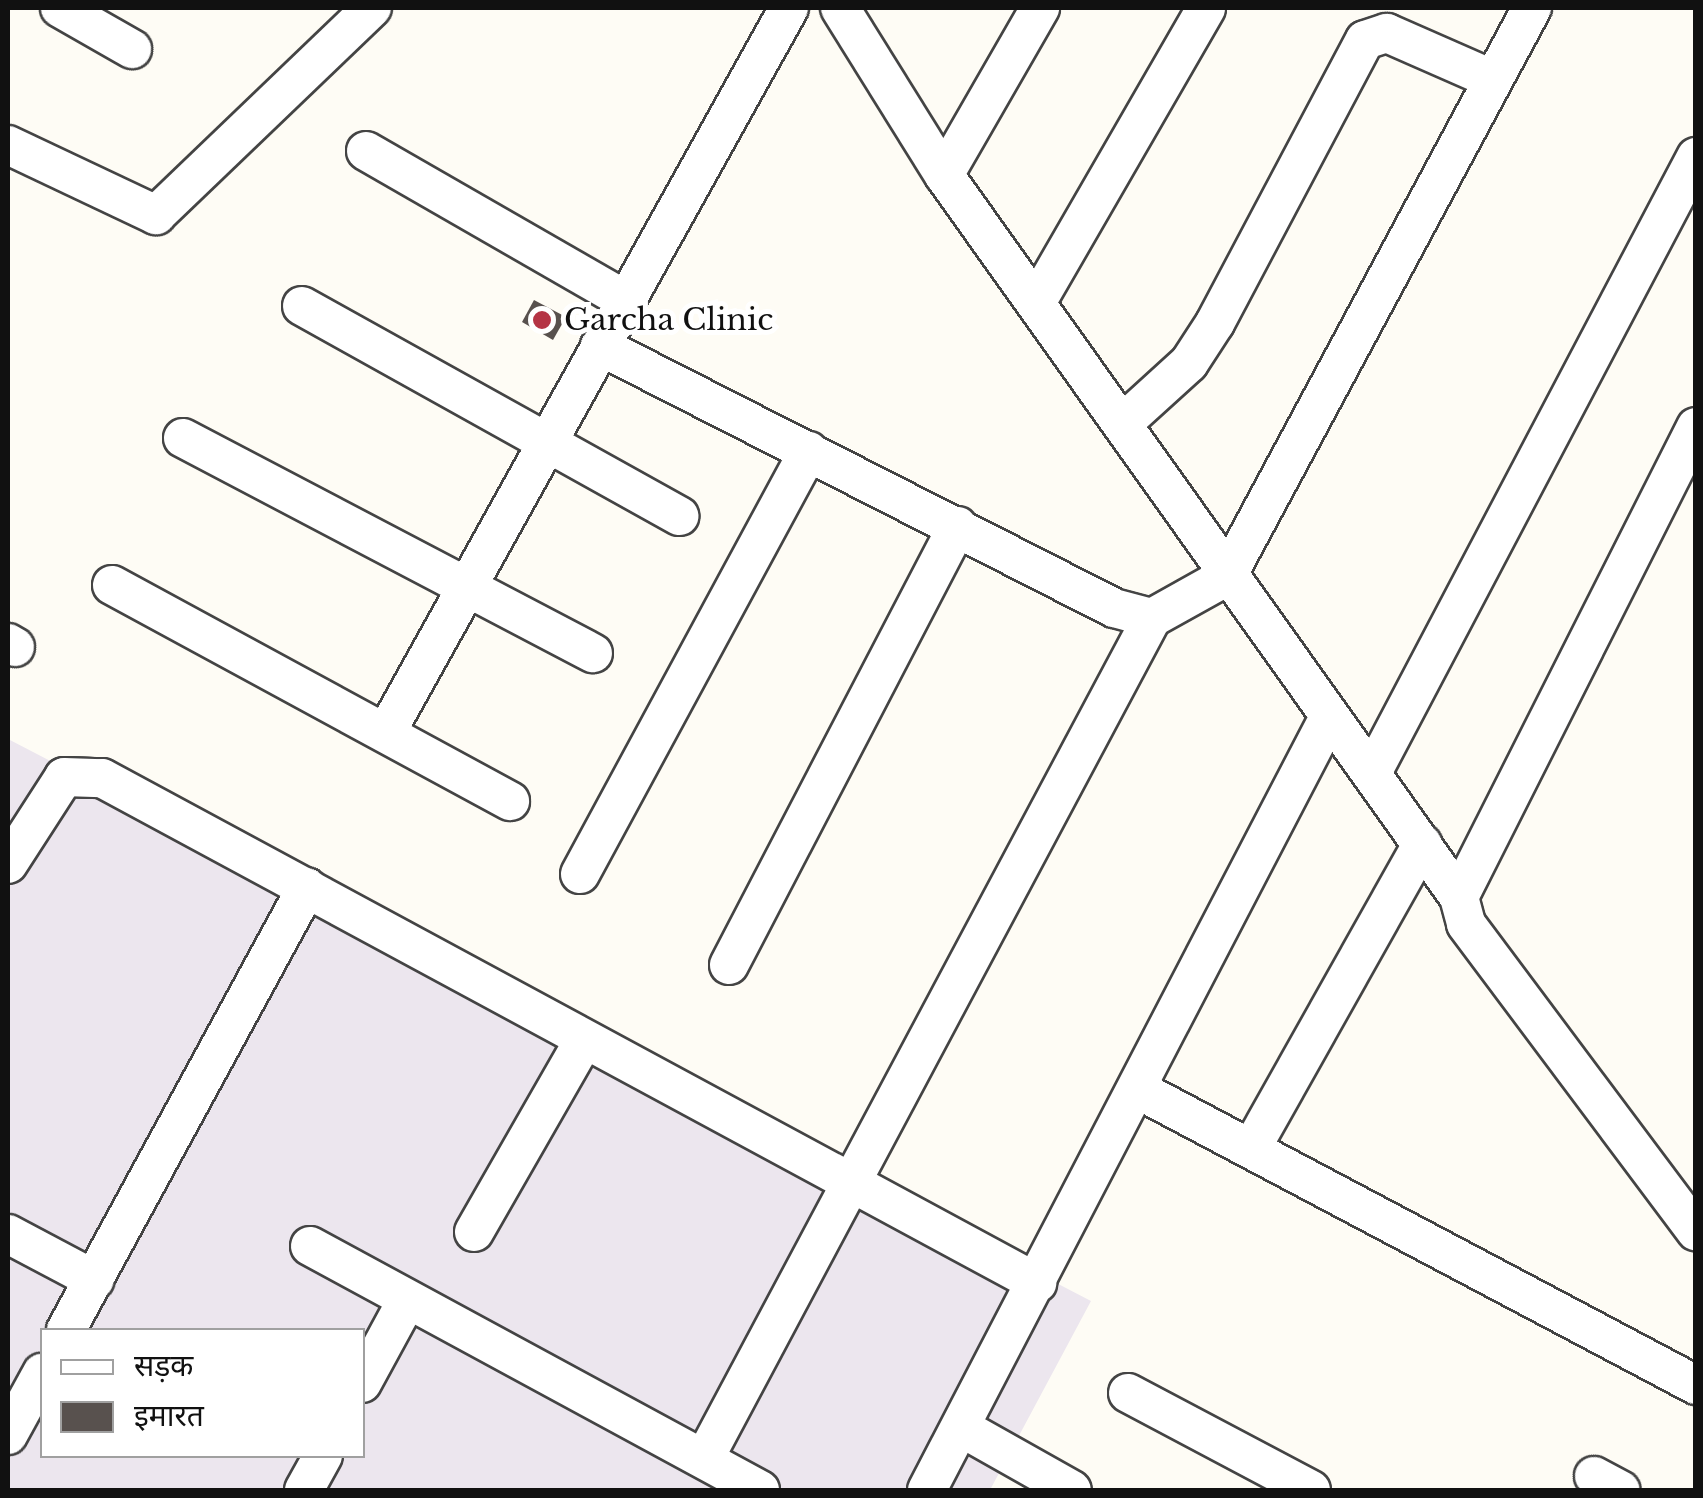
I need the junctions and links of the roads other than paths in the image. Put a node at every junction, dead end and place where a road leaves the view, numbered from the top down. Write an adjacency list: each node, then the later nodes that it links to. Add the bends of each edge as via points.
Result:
1 (60, 8): 8 (street)
2 (372, 8): 10 (street, via 156,215)
3 (789, 8): 14 (street)
4 (840, 8): 13 (street)
5 (1040, 8): 13 (street)
6 (1206, 8): 15 (street)
7 (1532, 8): 9 (street)
8 (132, 49)
9 (1492, 80): 18 (street, via 1387,33 1365,40 1215,323 1189,363); 25 (street)
10 (8, 144)
11 (366, 151): 14 (street)
12 (1696, 157): 32 (street)
13 (944, 176): 15 (street)
14 (625, 300): 17 (street)
15 (1036, 303): 18 (street)
16 (302, 306): 21 (street)
17 (600, 346): 21 (street); 22 (street)
18 (1124, 423): 25 (street)
19 (1696, 427): 38 (street, via 1466,867)
20 (183, 438): 27 (street)
21 (547, 443): 23 (street); 27 (street)
22 (809, 451): 24 (street); 36 (street)
23 (680, 516)
24 (958, 526): 28 (street, via 1114,608); 39 (street)
25 (1226, 576): 28 (street); 30 (street)
26 (112, 585): 31 (street)
27 (467, 588): 29 (street); 31 (street)
28 (1152, 618): 43 (street)
29 (593, 654)
30 (1329, 716): 32 (street); 41 (street)
31 (388, 729): 33 (street)
32 (1373, 771): 34 (street)
33 (510, 800)
34 (1422, 844): 38 (street); 42 (street)
35 (8, 864): 37 (street, via 50,790 82,772)
36 (580, 874)
37 (306, 887): 40 (street); 48 (street)
38 (1459, 898): 45 (street, via 1466,924)
39 (728, 964)
40 (584, 1040): 43 (street); 44 (street)
41 (1137, 1089): 42 (street); 49 (street)
42 (1251, 1150): 54 (street)
43 (854, 1183): 49 (street); 59 (street)
44 (474, 1232)
45 (1696, 1232)
46 (8, 1234): 48 (street)
47 (310, 1246): 50 (street)
48 (94, 1280): 51 (street)
49 (1037, 1284): 56 (street)
50 (407, 1300): 53 (street); 59 (street)
51 (67, 1328)
52 (40, 1377): 57 (street)
53 (365, 1377)
54 (1696, 1385)
55 (1128, 1393): 58 (street)
56 (962, 1428): 60 (street); 61 (street)
57 (8, 1435)
58 (1253, 1477): 62 (street)
59 (731, 1479)
60 (926, 1490)
61 (1072, 1490)
62 (1311, 1490)

